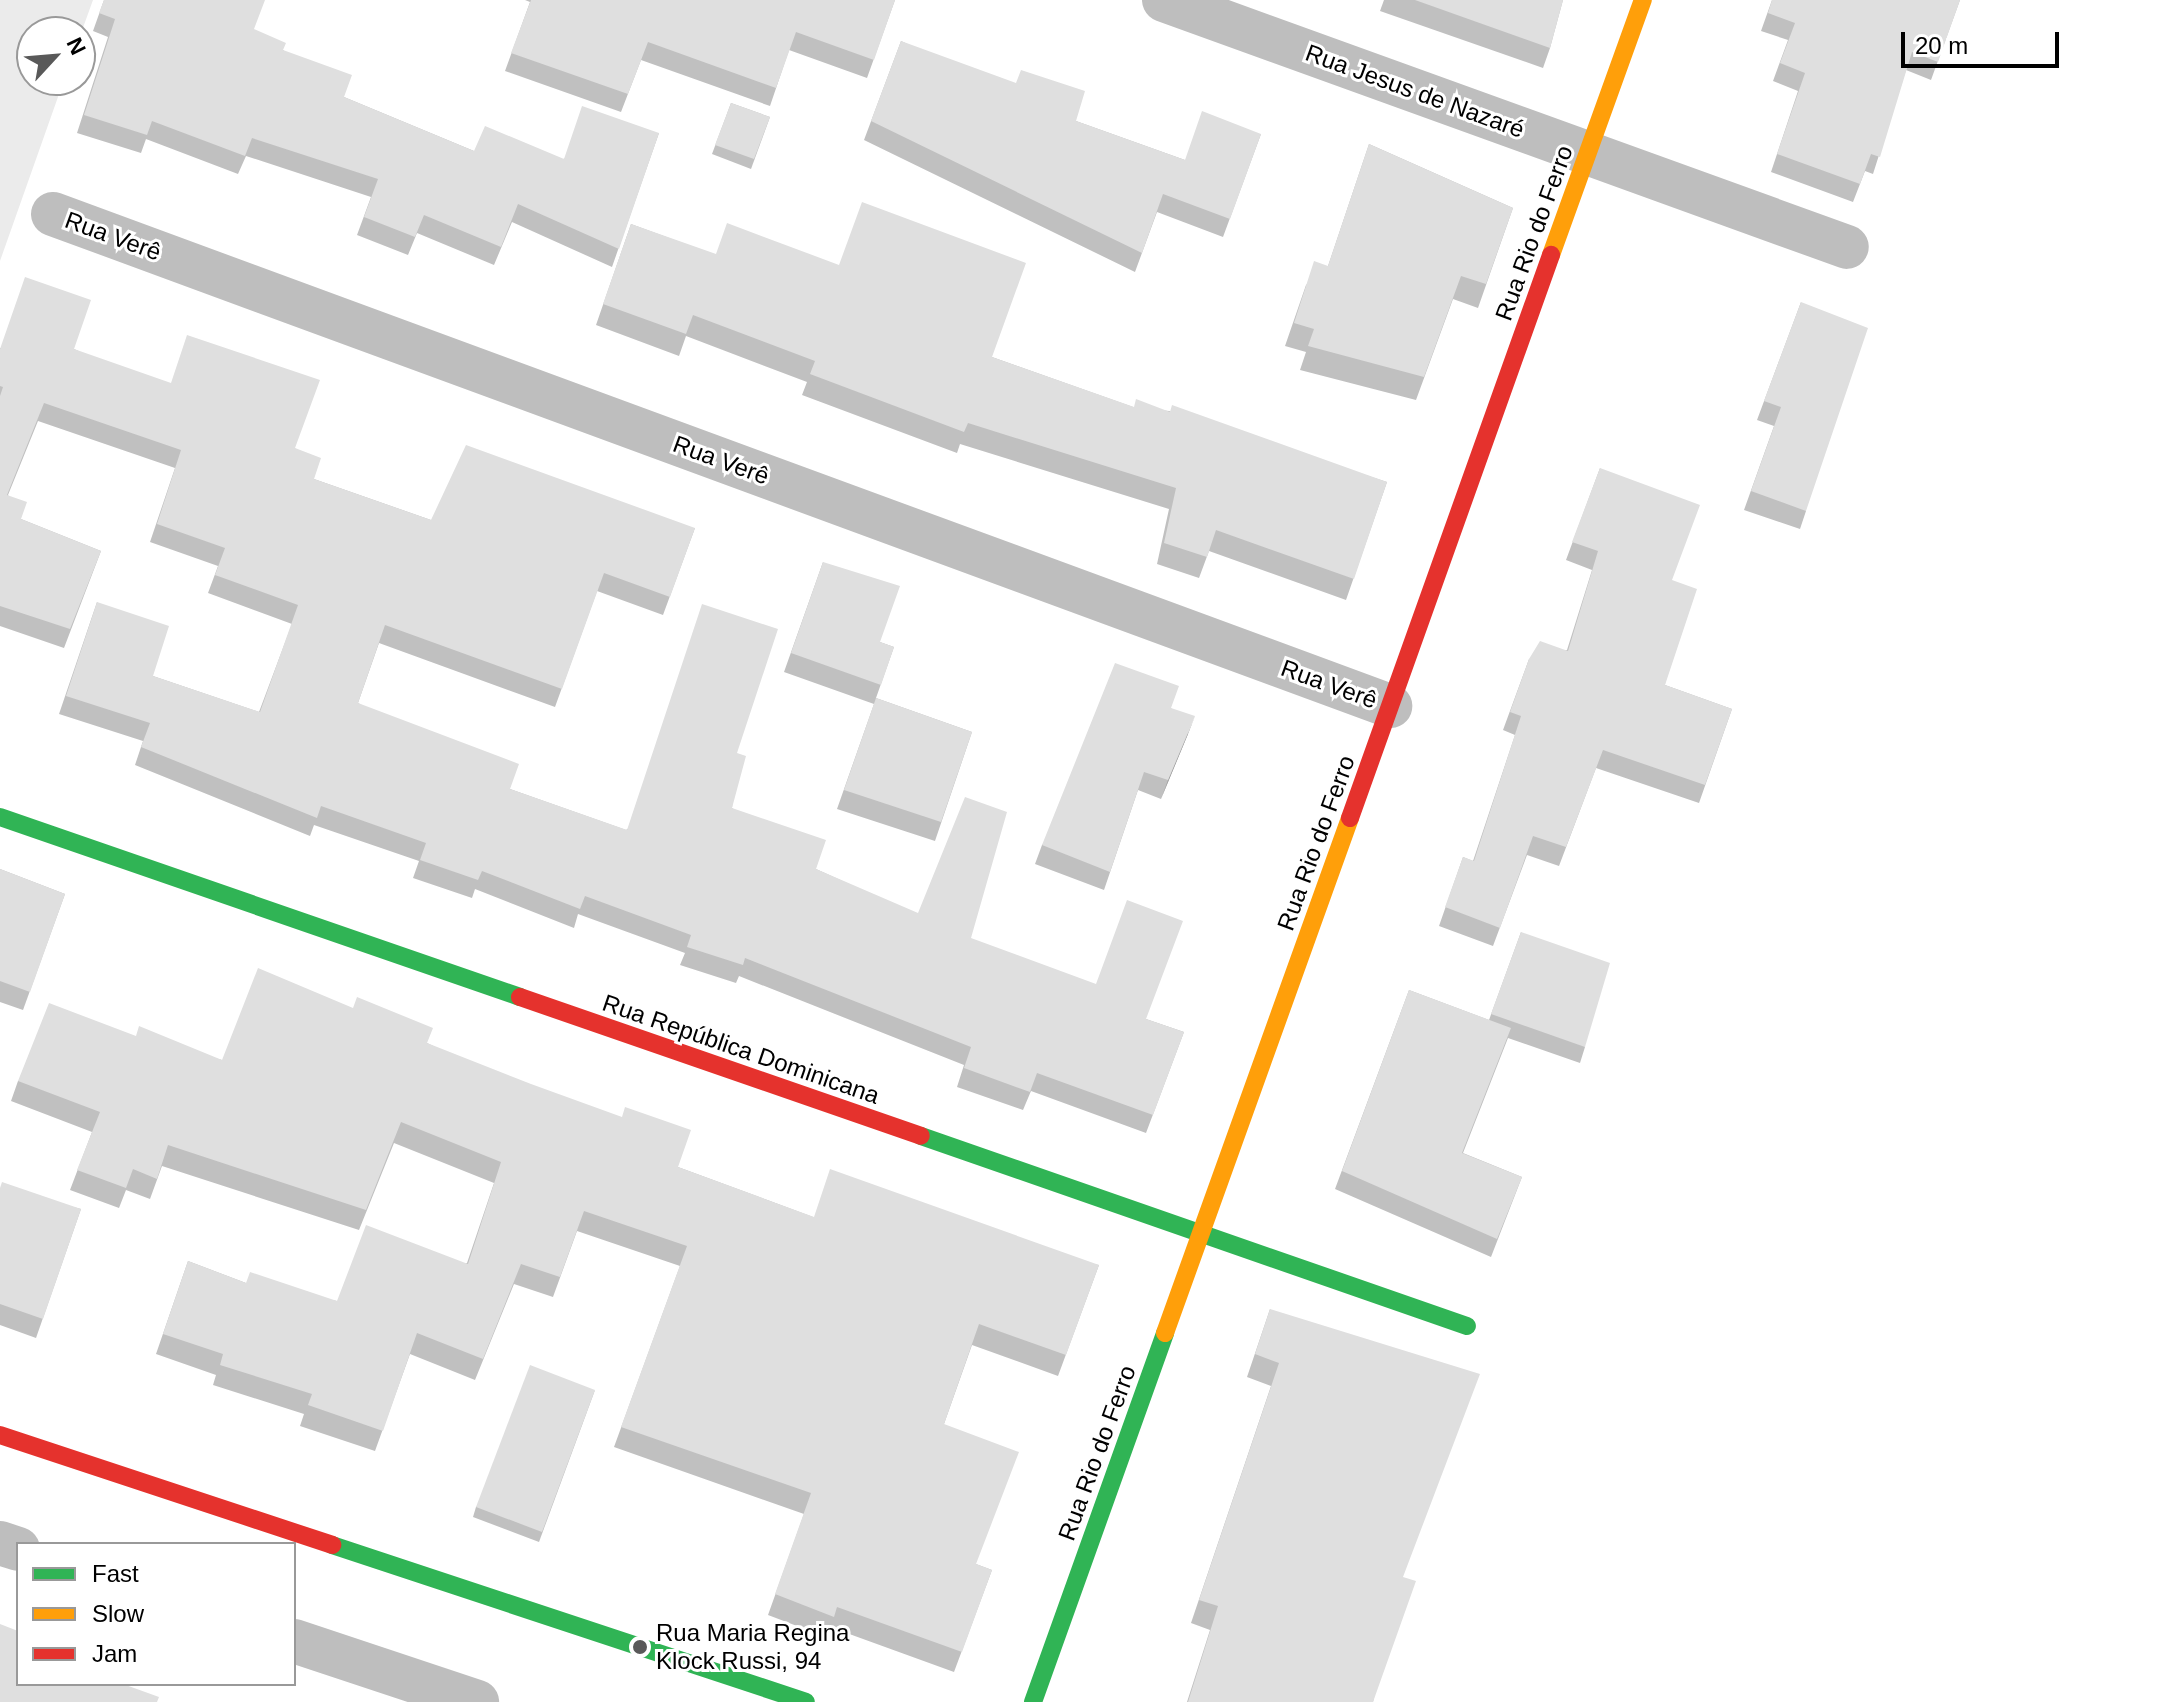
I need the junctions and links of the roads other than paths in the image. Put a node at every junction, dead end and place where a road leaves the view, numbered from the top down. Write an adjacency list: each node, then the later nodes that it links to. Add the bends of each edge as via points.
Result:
1 (1164, 0): 3 (street, Rua Jesus de Nazaré)
2 (1643, 0): 3 (street, Rua Rio do Ferro)
3 (1588, 154): 5 (street, Rua Jesus de Nazaré); 6 (street, Rua Rio do Ferro)
4 (53, 214): 6 (street, Rua Verê)
5 (1847, 247)
6 (1390, 706): 8 (street, Rua Rio do Ferro)
7 (0, 817): 8 (street, Rua República Dominicana)
8 (1201, 1233): 9 (street, Rua República Dominicana); 14 (street, Rua Rio do Ferro)
9 (1467, 1326)
10 (0, 1435): 13 (street)
11 (296, 1642): 12 (street)
12 (477, 1702)
13 (806, 1702)
14 (1033, 1702)

